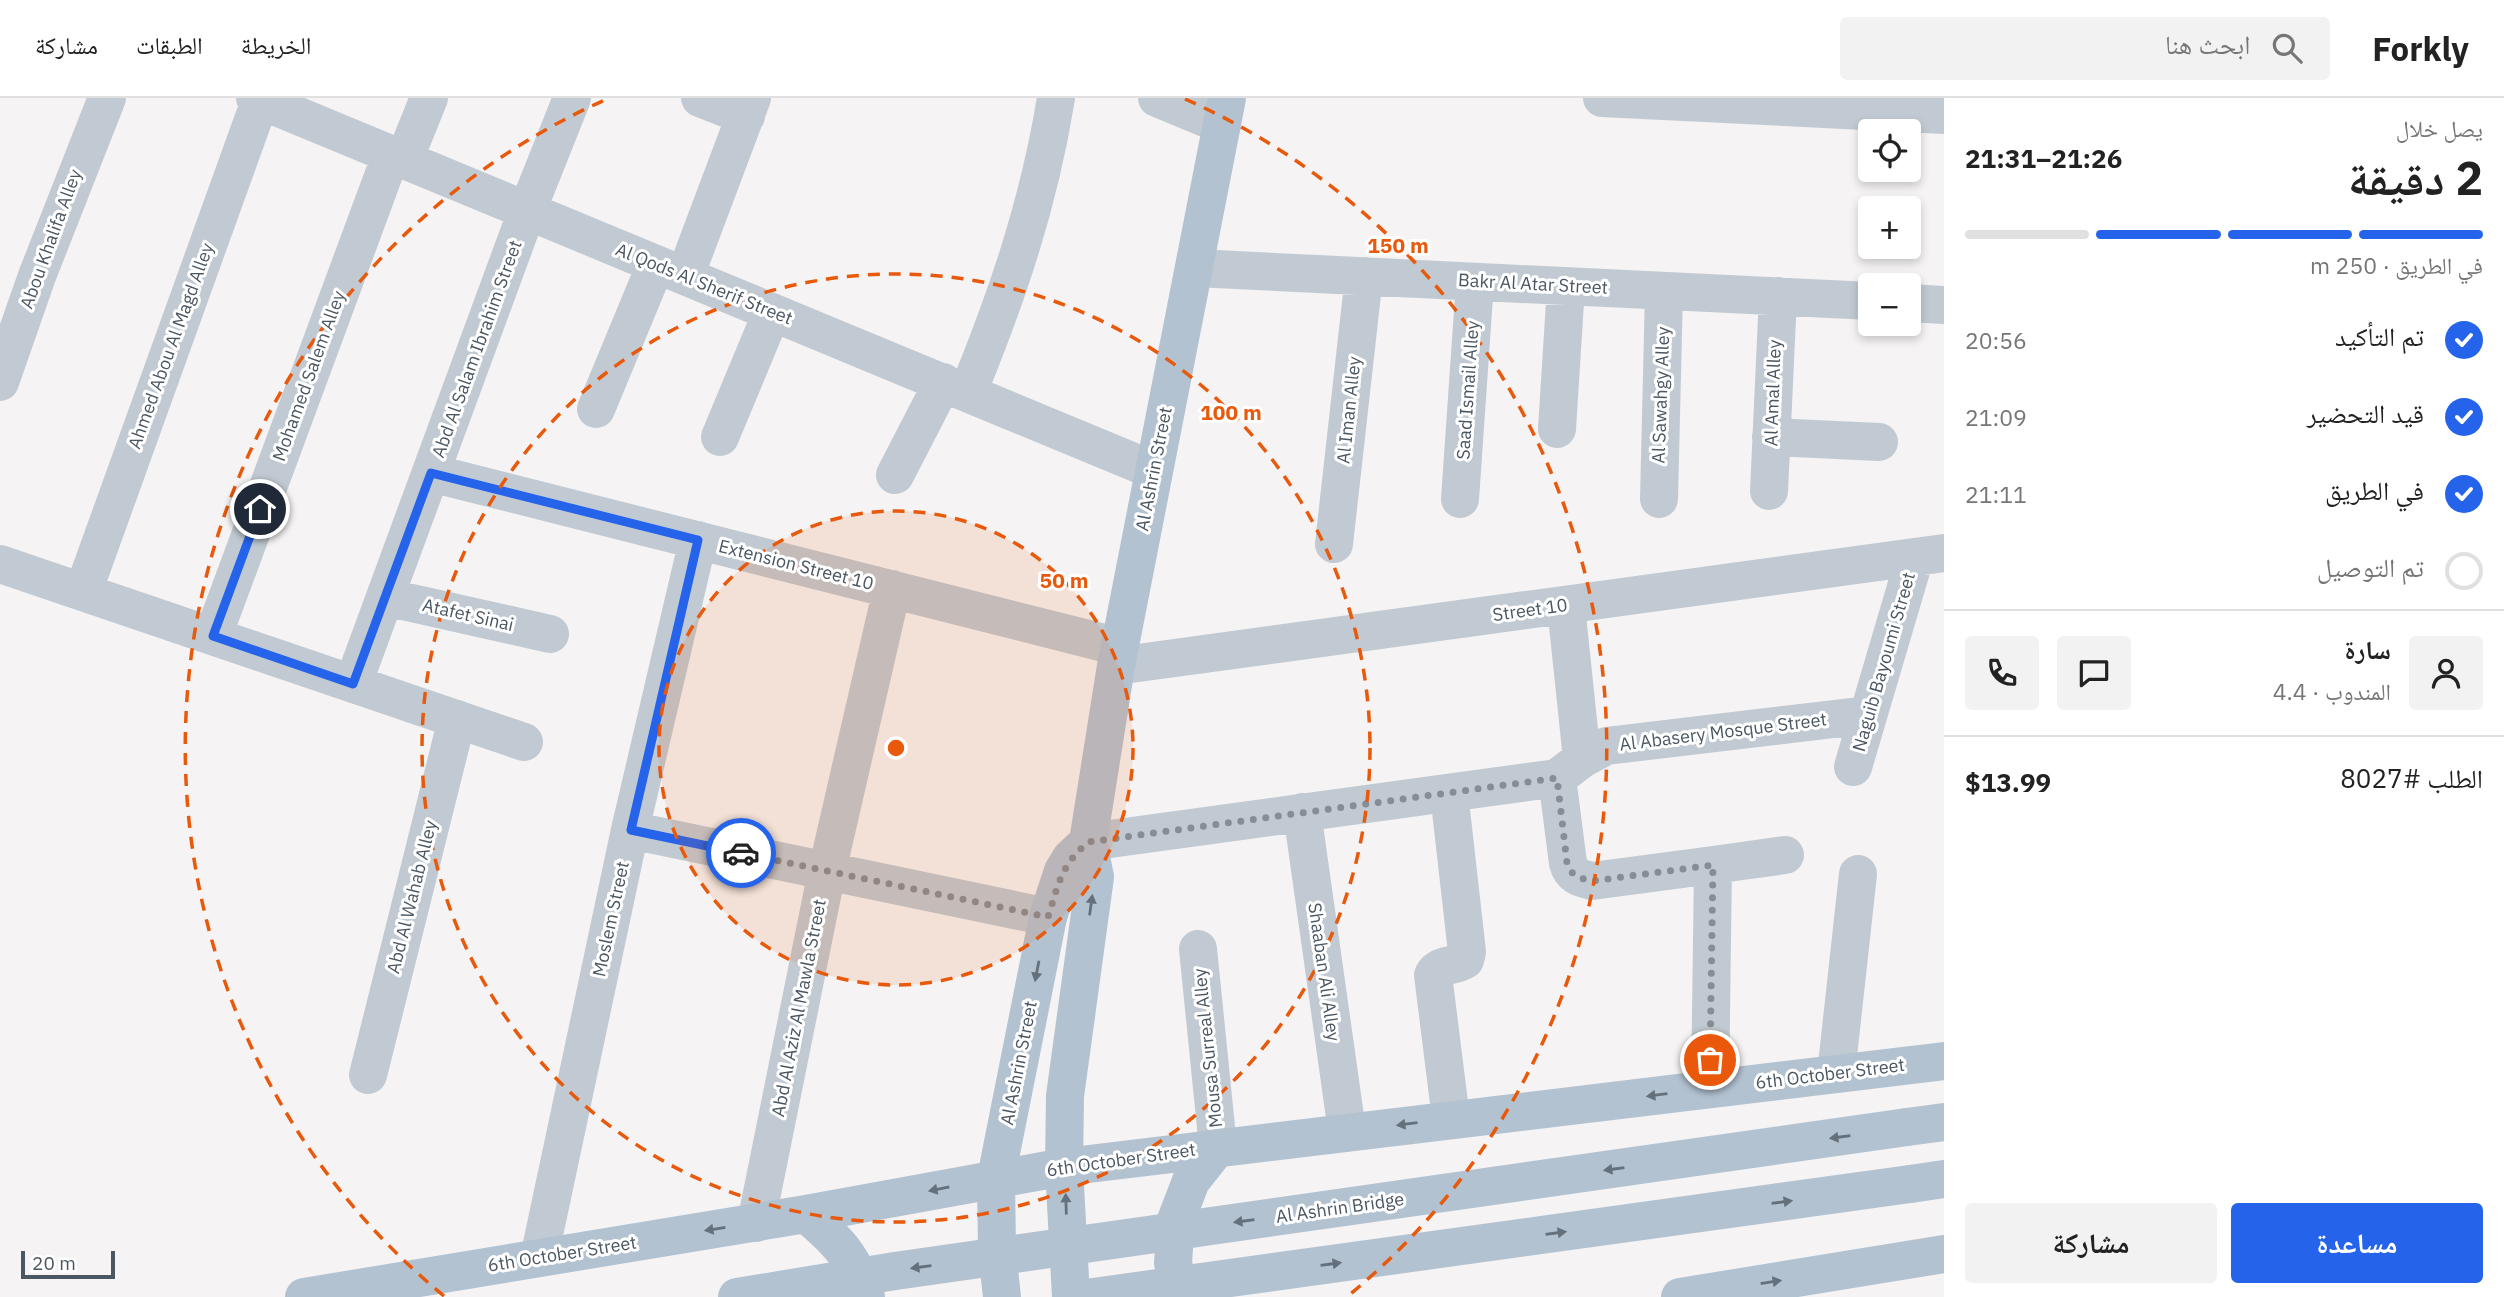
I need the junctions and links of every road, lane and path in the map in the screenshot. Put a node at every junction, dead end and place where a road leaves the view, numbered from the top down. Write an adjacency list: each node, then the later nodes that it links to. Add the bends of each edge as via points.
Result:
1 (107, 98): 27 (street, Abou Khalifa Alley)
2 (429, 98): 14 (street, Mohamed Salem Alley)
3 (572, 98): 15 (street, Abd Al Salam Ibrahim Street)
4 (700, 98): 11 (street)
5 (1056, 98): 28 (street, via 1028,229 1001,312)
6 (1157, 98): 12 (street)
7 (1602, 98): 9 (street)
8 (258, 99): 14 (street, Al Qods Al Sherif Street); 45 (street, Ahmed Abou Al Magd Alley)
9 (1671, 100): 10 (street)
10 (1859, 104): 13 (street)
11 (749, 107): 17 (street)
12 (1225, 111): 16 (main road, Al Ashrin Street)
13 (1944, 115)
14 (398, 157): 15 (street, Al Qods Al Sherif Street); 49 (street, Mohamed Salem Alley)
15 (527, 211): 17 (street, Al Qods Al Sherif Street); 35 (street, Abd Al Salam Ibrahim Street)
16 (1195, 268): 18 (street, Bakr Al Atar Street); 34 (main road, Al Ashrin Street)
17 (670, 270): 26 (street, Al Qods Al Sherif Street); 29 (street)
18 (1364, 276): 19 (street, Bakr Al Atar Street); 41 (street, Al Iman Alley)
19 (1475, 282): 20 (street, Bakr Al Atar Street); 38 (street, Saad Ismail Alley)
20 (1566, 286): 21 (street, Bakr Al Atar Street); 30 (street)
21 (1664, 291): 22 (street, Bakr Al Atar Street); 39 (street, Al Sawahgy Alley)
22 (1778, 296): 23 (street, Bakr Al Atar Street); 32 (street, Al Amal Alley)
23 (1858, 300)
24 (1921, 303): 25 (street)
25 (1944, 304)
26 (772, 312): 28 (street, Al Qods Al Sherif Street); 31 (street)
27 (0, 382)
28 (956, 387): 34 (street, Al Qods Al Sherif Street); 36 (street)
29 (596, 409)
30 (1557, 429)
31 (720, 437)
32 (1772, 437): 33 (street); 37 (street, Al Amal Alley)
33 (1879, 442)
34 (1153, 470): 50 (main road, Al Ashrin Street)
35 (431, 473): 40 (street, Extension Street 10); 46 (street, Abd Al Salam Ibrahim Street)
36 (895, 475)
37 (1769, 491)
38 (1460, 499)
39 (1658, 499)
40 (698, 540): 44 (street, Extension Street 10); 59 (street, Moslem Street)
41 (1334, 544)
42 (1929, 555): 47 (street, Street 10); 52 (street, Naguib Bayoumi Street)
43 (0, 564): 45 (street)
44 (892, 589): 50 (street, Extension Street 10); 63 (street, Abd Al Aziz Al Mawla Street)
45 (83, 592): 49 (street)
46 (385, 597): 48 (street, Atafet Sinai); 51 (street, Abd Al Salam Ibrahim Street)
47 (1566, 606): 50 (street, Street 10); 56 (street)
48 (550, 634)
49 (213, 636): 51 (street)
50 (1118, 657): 60 (main road, Al Ashrin Street)
51 (353, 684): 53 (street)
52 (1868, 715): 55 (street, Naguib Bayoumi Street); 56 (street, Al Abasery Mosque Street, via 1606,746)
53 (457, 719): 54 (street); 69 (street, Abd Al Wahab Alley)
54 (524, 742)
55 (1853, 767)
56 (1569, 769): 57 (street, Al Abasery Mosque Street); 62 (street, via 1567,863 1577,877 1592,881)
57 (1449, 793): 58 (street, Al Abasery Mosque Street); 71 (street, via 1467,952 1462,963 1440,967 1433,975)
58 (1302, 812): 60 (street, Al Abasery Mosque Street); 73 (street, Shaaban Ali Alley)
59 (631, 830): 63 (street); 81 (street, Moslem Street)
60 (1088, 842): 65 (main road, Al Ashrin Street, via 1063,871); 75 (main road, Al Ashrin Street, one-way to 60, via 1065,1096 1095,877)
61 (1785, 855): 62 (street)
62 (1713, 865): 70 (street)
63 (827, 871): 65 (street); 79 (street, Abd Al Aziz Al Mawla Street)
64 (1858, 874): 68 (street)
65 (1048, 917): 76 (main road, Al Ashrin Street, one-way to 76)
66 (1198, 949): 74 (street, Mousa Surreal Alley)
67 (1944, 1061): 68 (main road, 6th October Street)
68 (1836, 1074): 70 (main road, 6th October Street)
69 (368, 1075)
70 (1710, 1088): 71 (main road, 6th October Street, one-way to 71)
71 (1451, 1119): 73 (main road, 6th October Street, one-way to 73)
72 (1944, 1122): 83 (main road, Al Ashrin Bridge, one-way to 83, bridge)
73 (1347, 1131): 74 (main road, 6th October Street)
74 (1218, 1147): 75 (main road, 6th October Street); 88 (main road, via 1191,1181 1176,1220 1173,1263)
75 (1064, 1167): 76 (main road, 6th October Street); 86 (main road, Al Ashrin Street, one-way to 75)
76 (996, 1178): 78 (main road, 6th October Street, one-way to 78); 85 (main road, Al Ashrin Street)
77 (1927, 1182): 87 (main road, one-way to 77, bridge)
78 (806, 1214): 79 (main road, 6th October Street); 84 (main road, via 837,1241 859,1275)
79 (756, 1223): 81 (main road, 6th October Street, one-way to 81)
80 (1944, 1254): 89 (main road, one-way to 80)
81 (539, 1258): 82 (main road, 6th October Street)
82 (304, 1297)
83 (737, 1297)
84 (866, 1297)
85 (1002, 1297)
86 (1071, 1297)
87 (1093, 1297)
88 (1181, 1297)
89 (1680, 1297)

